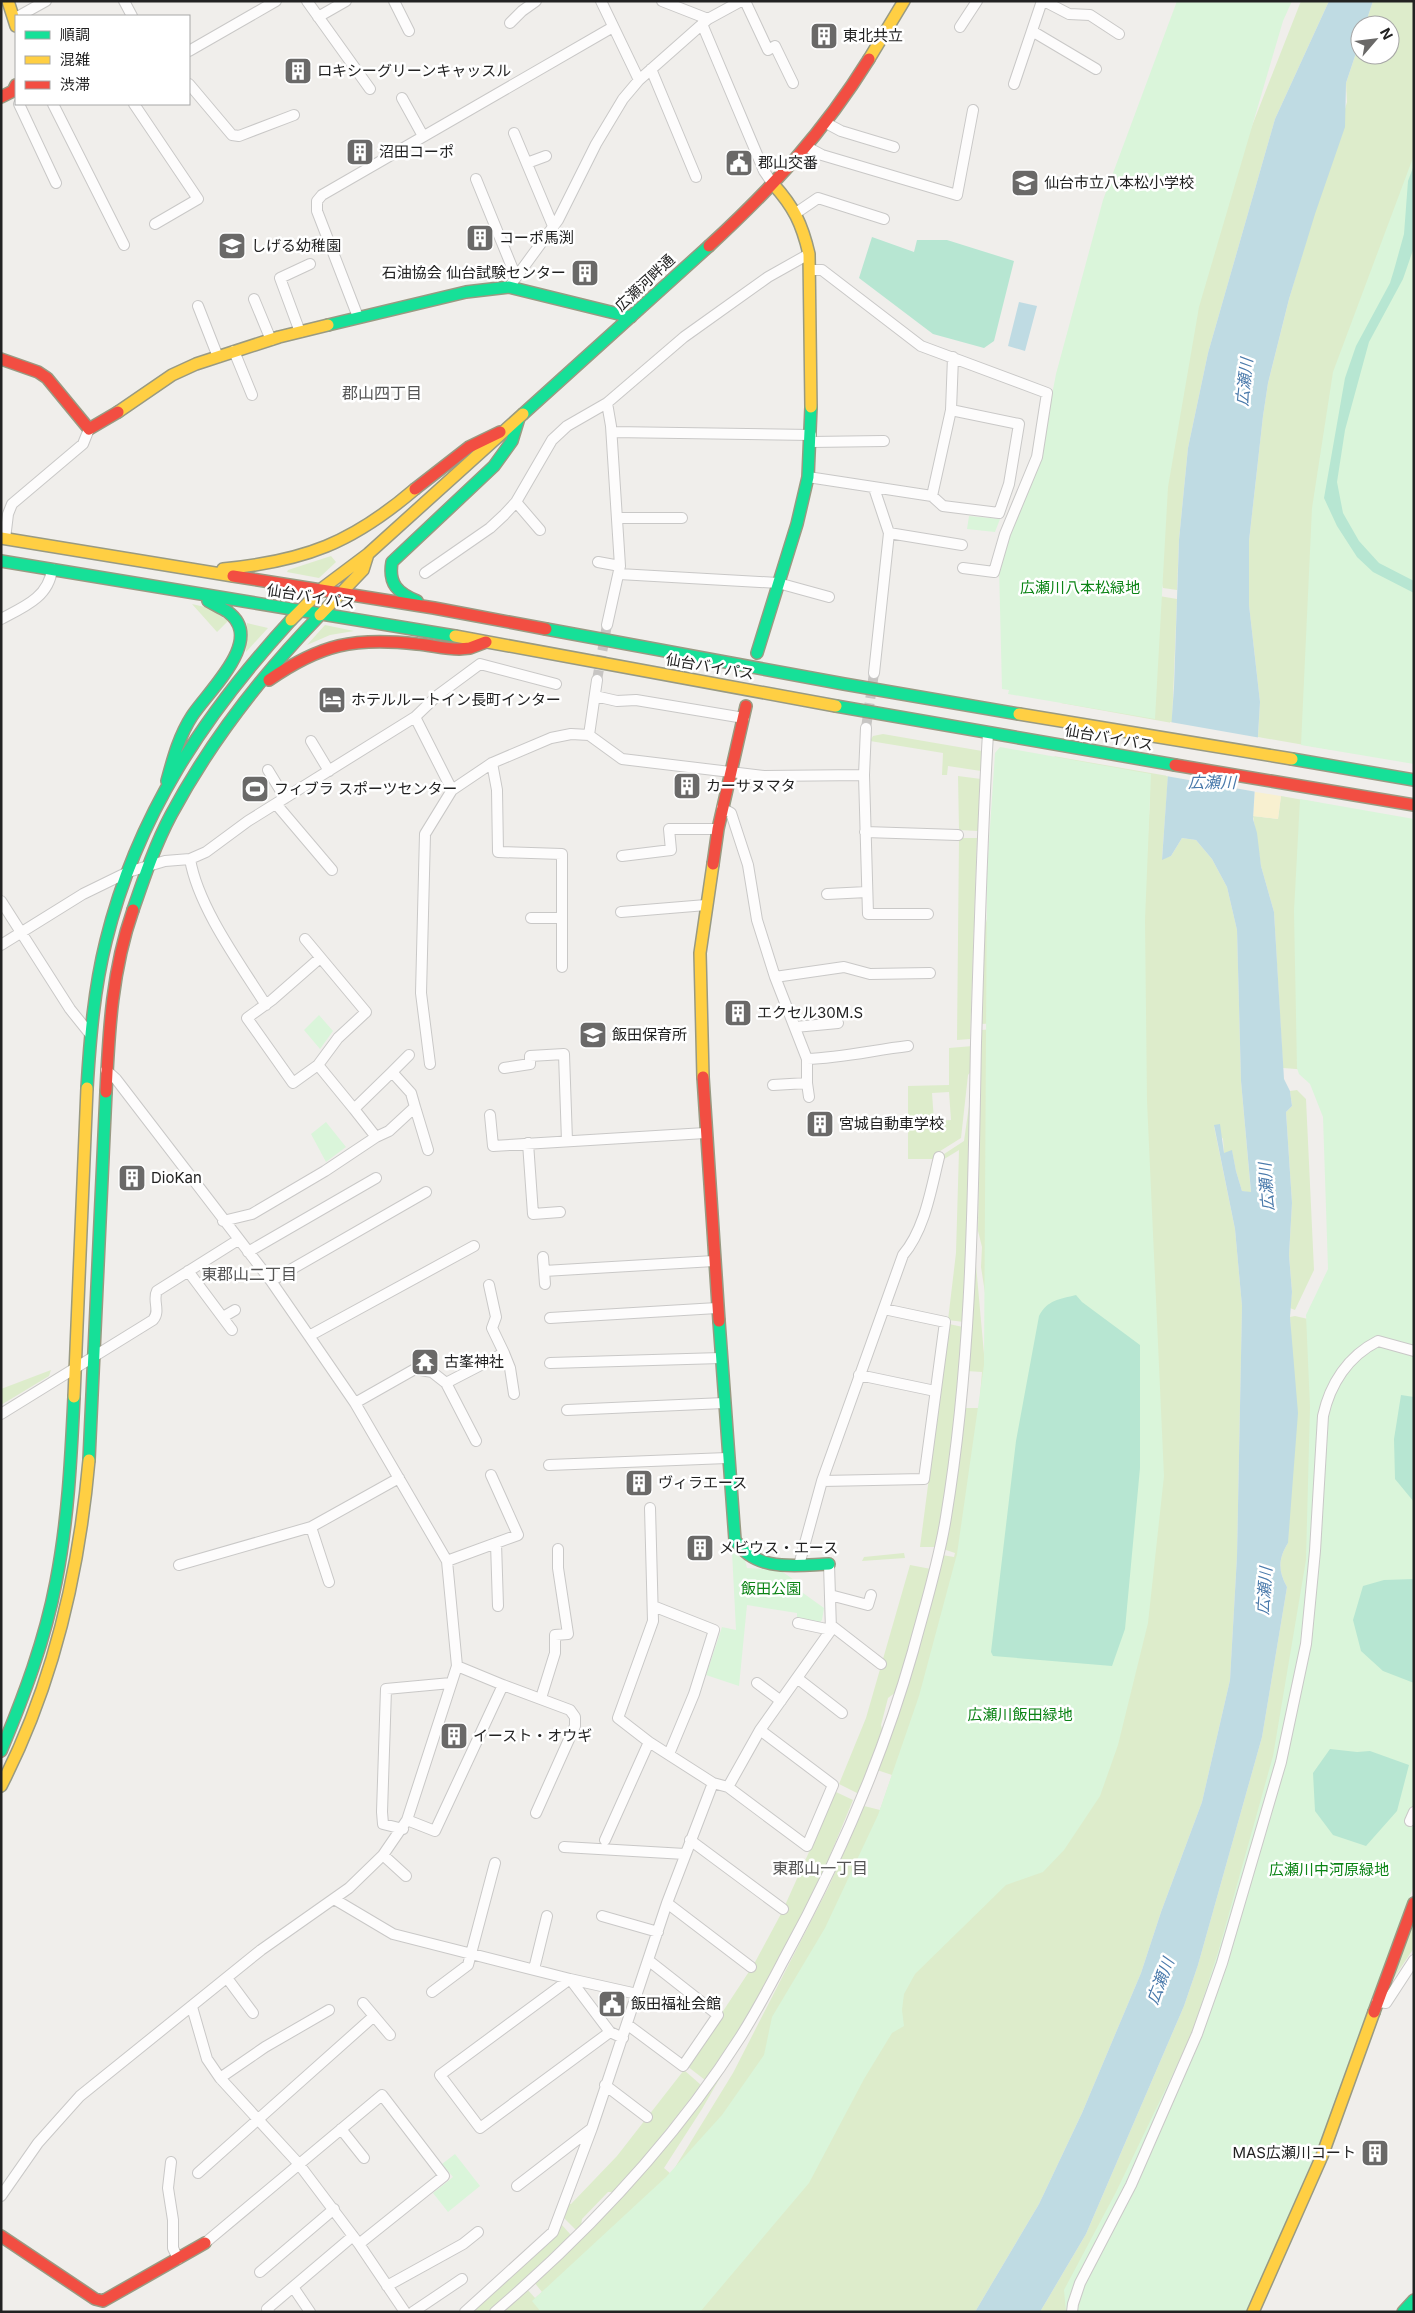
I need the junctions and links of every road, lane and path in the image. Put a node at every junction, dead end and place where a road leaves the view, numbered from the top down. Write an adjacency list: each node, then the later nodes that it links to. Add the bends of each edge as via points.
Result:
1 (8, 1): 18 (main road)
2 (46, 1): 16 (street)
3 (124, 1): 17 (street)
4 (276, 1): 27 (street)
5 (307, 1): 19 (street)
6 (346, 1): 19 (street)
7 (394, 1): 24 (street)
8 (536, 1): 21 (street)
9 (601, 1): 23 (street)
10 (662, 1): 20 (street)
11 (741, 1): 20 (street)
12 (745, 1): 31 (street, via 768,50 775,46)
13 (904, 1): 43 (main road, 広瀬河畔通)
14 (977, 1): 22 (street)
15 (1043, 1): 25 (street); 26 (street, via 1070,14 1090,15)
16 (25, 15)
17 (131, 15)
18 (15, 16)
19 (318, 17): 34 (street)
20 (705, 22): 28 (street); 53 (street, via 764,171)
21 (510, 23)
22 (960, 26)
23 (613, 27): 30 (street); 45 (street)
24 (409, 31)
25 (1032, 31): 29 (street); 32 (street)
26 (1119, 34)
27 (190, 50)
28 (651, 69): 30 (street); 50 (street)
29 (1096, 69)
30 (639, 80): 57 (street, via 622,99)
31 (793, 83)
32 (1014, 84)
33 (190, 85): 42 (street, via 232,135 239,136)
34 (370, 89)
35 (15, 91): 36 (main road)
36 (1, 97)
37 (402, 98): 45 (street)
38 (19, 105): 52 (street)
39 (54, 105): 58 (street)
40 (135, 105): 56 (street, via 198,199)
41 (973, 110): 47 (street, via 957,195 822,156)
42 (294, 115)
43 (826, 123): 46 (street); 47 (main road, 広瀬河畔通)
44 (514, 133): 49 (street)
45 (423, 136): 65 (street, via 322,195 318,201 316,211)
46 (894, 146)
47 (807, 147): 53 (main road, 広瀬河畔通)
48 (546, 156): 49 (street)
49 (527, 163): 57 (street)
50 (696, 177)
51 (476, 179): 62 (street)
52 (56, 183)
53 (773, 184): 54 (main road); 66 (main road, 広瀬河畔通)
54 (796, 213): 55 (street, via 818,198); 59 (main road)
55 (884, 219)
56 (155, 224)
57 (553, 226): 62 (street)
58 (124, 245)
59 (809, 254): 61 (main road); 74 (street, via 768,277 684,338)
60 (310, 264): 67 (street, via 280,278)
61 (810, 270): 71 (street, via 822,270 921,346); 80 (main road)
62 (512, 282): 65 (main road); 66 (main road)
63 (254, 299): 68 (street)
64 (198, 306): 70 (street)
65 (358, 317): 67 (main road)
66 (631, 317): 76 (main road, 広瀬河畔通)
67 (300, 332): 68 (main road)
68 (271, 340): 69 (main road)
69 (234, 351): 70 (main road); 73 (street)
70 (218, 356): 77 (main road, via 172,375)
71 (952, 357): 75 (street); 95 (street, via 1047,393 1037,457 1005,534 994,572)
72 (1, 359): 77 (main road, via 47,378)
73 (252, 395)
74 (607, 403): 79 (street); 85 (street, via 567,426 552,440)
75 (951, 410): 84 (street); 84 (street, via 1019,424 1009,484 999,513 943,506)
76 (519, 418): 78 (main road, 広瀬河畔通); 105 (main road, via 512,441 494,466 392,562 395,589)
77 (89, 429): 90 (street, via 83,444 12,504)
78 (505, 430): 92 (main road, 広瀬河畔通); 97 (main road, via 484,437 467,448 386,513 343,541 285,562)
79 (612, 432): 80 (street); 86 (street)
80 (811, 439): 81 (street); 82 (main road)
81 (884, 441)
82 (808, 477): 83 (street); 100 (main road)
83 (874, 488): 84 (street); 89 (street)
84 (932, 496)
85 (516, 502): 88 (street); 99 (street, via 490,528)
86 (617, 518): 87 (street); 98 (street)
87 (682, 518)
88 (540, 530)
89 (889, 533): 91 (street); 112 (street)
90 (3, 538): 97 (main road, 仙台バイパス)
91 (962, 545)
92 (368, 554): 102 (main road, 広瀬河畔通, via 348,565); 103 (main road, 広瀬河畔通, via 363,570)
93 (1, 561): 96 (main road, 仙台バイパス)
94 (598, 562): 98 (street)
95 (963, 568)
96 (52, 569): 101 (main road, 仙台バイパス); 108 (street, via 50,582 32,603)
97 (203, 570): 102 (main road, 仙台バイパス)
98 (620, 570): 100 (street); 109 (street)
99 (425, 573)
100 (778, 583): 104 (street); 111 (main road)
101 (182, 591): 106 (main road, 仙台バイパス); 130 (main road, via 232,614 240,628 241,642 232,664 192,714 179,736)
102 (323, 591): 103 (main road, 仙台バイパス); 106 (main road, 広瀬河畔通)
103 (340, 594): 105 (main road, 仙台バイパス); 107 (main road, 広瀬河畔通)
104 (829, 597)
105 (434, 608): 129 (main road, 仙台バイパス, via 844,684)
106 (302, 611): 107 (main road, 仙台バイパス); 130 (main road, 広瀬河畔通, via 245,672 206,721)
107 (321, 613): 110 (main road, 仙台バイパス); 115 (main road, 広瀬河畔通)
108 (1, 619)
109 (608, 625)
110 (487, 641): 115 (main road, via 465,649 384,640 338,644 307,656); 121 (main road, 仙台バイパス)
111 (757, 653)
112 (874, 673)
113 (597, 680): 116 (street)
114 (556, 684): 118 (street, via 480,664 438,695)
115 (252, 692): 140 (main road, 広瀬河畔通, via 184,790)
116 (595, 696): 119 (street); 122 (street)
117 (746, 706): 119 (main road)
118 (415, 717): 126 (street); 131 (street)
119 (744, 718): 127 (main road)
120 (866, 728): 128 (street)
121 (988, 733): 133 (main road, 仙台バイパス); 317 (street, via 978,978 974,1194 958,1435 936,1571 890,1727 836,1860 739,2039 641,2167 594,2219)
122 (589, 735): 124 (street, via 552,738); 127 (street, via 622,759)
123 (311, 742): 126 (street)
124 (492, 763): 131 (street); 150 (street, via 497,790 498,852 562,854)
125 (268, 770): 132 (street)
126 (329, 771): 132 (street)
127 (731, 771): 128 (street, via 764,776); 134 (main road)
128 (864, 774): 136 (street)
129 (1414, 780)
130 (167, 781): 142 (main road)
131 (452, 790): 165 (street, via 424,834 422,993)
132 (280, 801): 139 (street, via 221,843); 141 (street)
133 (1414, 805)
134 (722, 808): 135 (main road); 157 (street, via 731,813 748,865 757,920)
135 (718, 829): 138 (street, via 670,830 671,850); 146 (main road)
136 (866, 832): 137 (street); 143 (street)
137 (958, 835)
138 (622, 856)
139 (190, 859): 140 (street); 158 (street, via 209,910)
140 (148, 865): 142 (street); 168 (main road, 広瀬河畔通, via 125,933 110,1012)
141 (332, 870)
142 (128, 872): 151 (street, via 83,894); 161 (main road, via 106,940)
143 (867, 892): 144 (street); 148 (street, via 868,914)
144 (827, 894)
145 (1, 901): 151 (street)
146 (706, 905): 147 (street); 176 (main road, via 700,953)
147 (620, 912)
148 (928, 914)
149 (531, 918): 150 (street)
150 (562, 918): 155 (street)
151 (22, 932): 153 (street); 161 (street)
152 (305, 939): 154 (street)
153 (1, 945)
154 (320, 958): 158 (street); 166 (street, via 366,1012 338,1038)
155 (562, 967)
156 (930, 973): 157 (street, via 870,974 844,967)
157 (775, 977): 160 (street)
158 (266, 1005): 166 (street, via 247,1018 293,1083)
159 (838, 1023): 160 (street)
160 (795, 1027): 164 (street)
161 (90, 1034): 208 (main road)
162 (908, 1046): 164 (street, via 868,1050 835,1058)
163 (409, 1055): 169 (street)
164 (807, 1059): 170 (street)
165 (430, 1064)
166 (318, 1066): 174 (street)
167 (504, 1068): 178 (street, via 530,1064 530,1056 564,1054)
168 (106, 1070): 185 (street, via 116,1078); 205 (main road, 広瀬河畔通)
169 (392, 1072): 173 (street, via 411,1093); 174 (street)
170 (808, 1083): 171 (street); 172 (street)
171 (773, 1085)
172 (809, 1097)
173 (415, 1107): 177 (street, via 390,1132); 180 (street)
174 (354, 1109): 177 (street)
175 (490, 1115): 179 (street, via 493,1150)
176 (705, 1133): 178 (street); 190 (main road)
177 (376, 1137): 185 (street, via 325,1172 252,1214)
178 (567, 1141): 179 (street)
179 (528, 1143): 184 (street, via 533,1214)
180 (428, 1150)
181 (939, 1156): 197 (street, via 914,1241 903,1255)
182 (376, 1178): 188 (street)
183 (426, 1192): 193 (street)
184 (560, 1212)
185 (223, 1221): 186 (street)
186 (238, 1240): 188 (street); 191 (street)
187 (474, 1246): 202 (street)
188 (248, 1252): 193 (street)
189 (543, 1257): 192 (street)
190 (714, 1261): 192 (street); 196 (main road)
191 (188, 1270): 199 (street); 205 (street, via 157,1291 156,1318)
192 (544, 1271): 194 (street)
193 (271, 1281): 202 (street)
194 (545, 1284)
195 (489, 1285): 204 (street, via 496,1317 492,1328)
196 (717, 1308): 200 (street); 206 (main road)
197 (884, 1309): 209 (street); 211 (street, via 945,1322)
198 (235, 1310): 199 (street)
199 (223, 1317): 201 (street)
200 (550, 1318)
201 (232, 1330)
202 (309, 1336): 213 (street)
203 (1414, 1351): 318 (street, via 1378,1341 1368,1346 1337,1378 1327,1398 1306,1644 1281,1762 1222,1963 1197,2034 1131,2185 1080,2283)
204 (504, 1353): 210 (street); 212 (street)
205 (95, 1356): 208 (street); 252 (main road, 広瀬河畔通, via 84,1517 68,1606 39,1702)
206 (721, 1358): 207 (street); 214 (main road)
207 (550, 1363)
208 (76, 1367): 216 (street); 249 (main road, via 66,1517 52,1603 24,1697)
209 (859, 1375): 211 (street); 222 (street)
210 (446, 1383): 213 (street, via 432,1372 414,1369); 217 (street)
211 (935, 1391): 222 (street, via 924,1479)
212 (514, 1394)
213 (355, 1403): 221 (street)
214 (724, 1403): 215 (street); 218 (main road)
215 (567, 1410)
216 (1, 1414)
217 (476, 1441)
218 (727, 1458): 219 (street); 230 (main road, via 736,1542 750,1553 776,1565)
219 (549, 1465)
220 (491, 1475): 225 (street, via 518,1535)
221 (399, 1478): 224 (street); 227 (street)
222 (822, 1481): 230 (street)
223 (650, 1508): 235 (street)
224 (311, 1527): 229 (street); 231 (street)
225 (496, 1543): 227 (street); 234 (street)
226 (558, 1549): 244 (street, via 568,1634 555,1635 555,1653)
227 (447, 1561): 239 (street)
228 (829, 1564): 230 (main road); 232 (street)
229 (179, 1565)
230 (799, 1565)
231 (329, 1582)
232 (830, 1595): 233 (street, via 868,1605); 237 (street)
233 (871, 1595)
234 (498, 1606)
235 (653, 1606): 248 (street, via 653,1621 618,1718); 250 (street, via 714,1630 694,1694)
236 (798, 1623): 237 (street)
237 (831, 1628): 238 (street); 240 (street)
238 (881, 1664)
239 (457, 1666): 241 (street); 243 (street)
240 (797, 1678): 245 (street); 246 (street)
241 (451, 1683): 255 (street); 255 (street, via 386,1688 382,1812 384,1824)
242 (757, 1683): 245 (street)
243 (503, 1685): 244 (street); 255 (street, via 436,1832)
244 (541, 1698): 254 (street, via 570,1710 575,1722)
245 (781, 1701): 247 (street)
246 (842, 1713)
247 (760, 1730): 253 (street); 253 (street, via 833,1785 807,1846)
248 (648, 1742): 250 (street); 256 (street)
249 (1, 1751)
250 (669, 1754): 251 (street)
251 (713, 1783): 253 (street); 257 (street)
252 (1, 1786)
253 (728, 1787)
254 (536, 1813)
255 (405, 1825): 260 (street)
256 (605, 1840)
257 (690, 1840): 259 (street); 266 (street)
258 (564, 1846): 259 (street)
259 (685, 1854): 264 (street)
260 (383, 1855): 262 (street); 263 (street)
261 (495, 1863): 270 (street)
262 (406, 1876)
263 (334, 1899): 270 (street, via 393,1934); 275 (street)
264 (667, 1903): 269 (street); 273 (street)
265 (1414, 1903): 279 (main road)
266 (782, 1909)
267 (547, 1916): 274 (street)
268 (602, 1916): 269 (street)
269 (658, 1932): 271 (street)
270 (471, 1954): 274 (street); 277 (street, via 468,1965)
271 (648, 1960): 278 (street); 285 (street, via 718,2015 683,2066)
272 (1414, 1960): 279 (street, via 1386,2003)
273 (751, 1967)
274 (534, 1970): 276 (street)
275 (227, 1978): 281 (street); 283 (street)
276 (570, 1978): 278 (street); 286 (street); 286 (street, via 440,2075 480,2128)
277 (432, 1992)
278 (637, 1994): 285 (street)
279 (1377, 2002): 319 (main road, via 1322,2156)
280 (363, 2003): 284 (street)
281 (192, 2007): 289 (street, via 207,2059); 300 (street, via 80,2096 38,2143)
282 (329, 2010): 289 (street)
283 (253, 2013)
284 (374, 2016): 287 (street); 292 (street)
285 (628, 2025): 288 (street)
286 (610, 2032): 288 (street)
287 (390, 2035)
288 (623, 2038): 290 (street)
289 (220, 2078): 292 (street)
290 (605, 2085): 291 (street); 294 (street)
291 (646, 2117)
292 (259, 2119): 297 (street); 298 (street)
293 (341, 2128): 295 (street); 297 (street); 304 (street, via 382,2095 444,2176)
294 (592, 2128): 299 (street); 316 (street, via 553,2232)
295 (364, 2158)
296 (171, 2162): 306 (street, via 168,2188 173,2248)
297 (298, 2163): 301 (street); 305 (street)
298 (198, 2173)
299 (517, 2186)
300 (1, 2196)
301 (334, 2209): 304 (street); 307 (street)
302 (478, 2232): 309 (street, via 463,2244)
303 (1, 2236): 306 (main road, via 95,2299 103,2300)
304 (356, 2240): 309 (street); 310 (street)
305 (205, 2243): 306 (main road)
306 (178, 2259)
307 (260, 2272)
308 (462, 2279): 315 (street)
309 (387, 2286): 314 (street)
310 (293, 2287): 312 (street, via 267,2309); 313 (street)
311 (1414, 2300): 320 (main road)
312 (269, 2312)
313 (310, 2312)
314 (405, 2312)
315 (413, 2312)
316 (465, 2312)
317 (494, 2312)
318 (1072, 2312)
319 (1254, 2312)
320 (1403, 2312)

